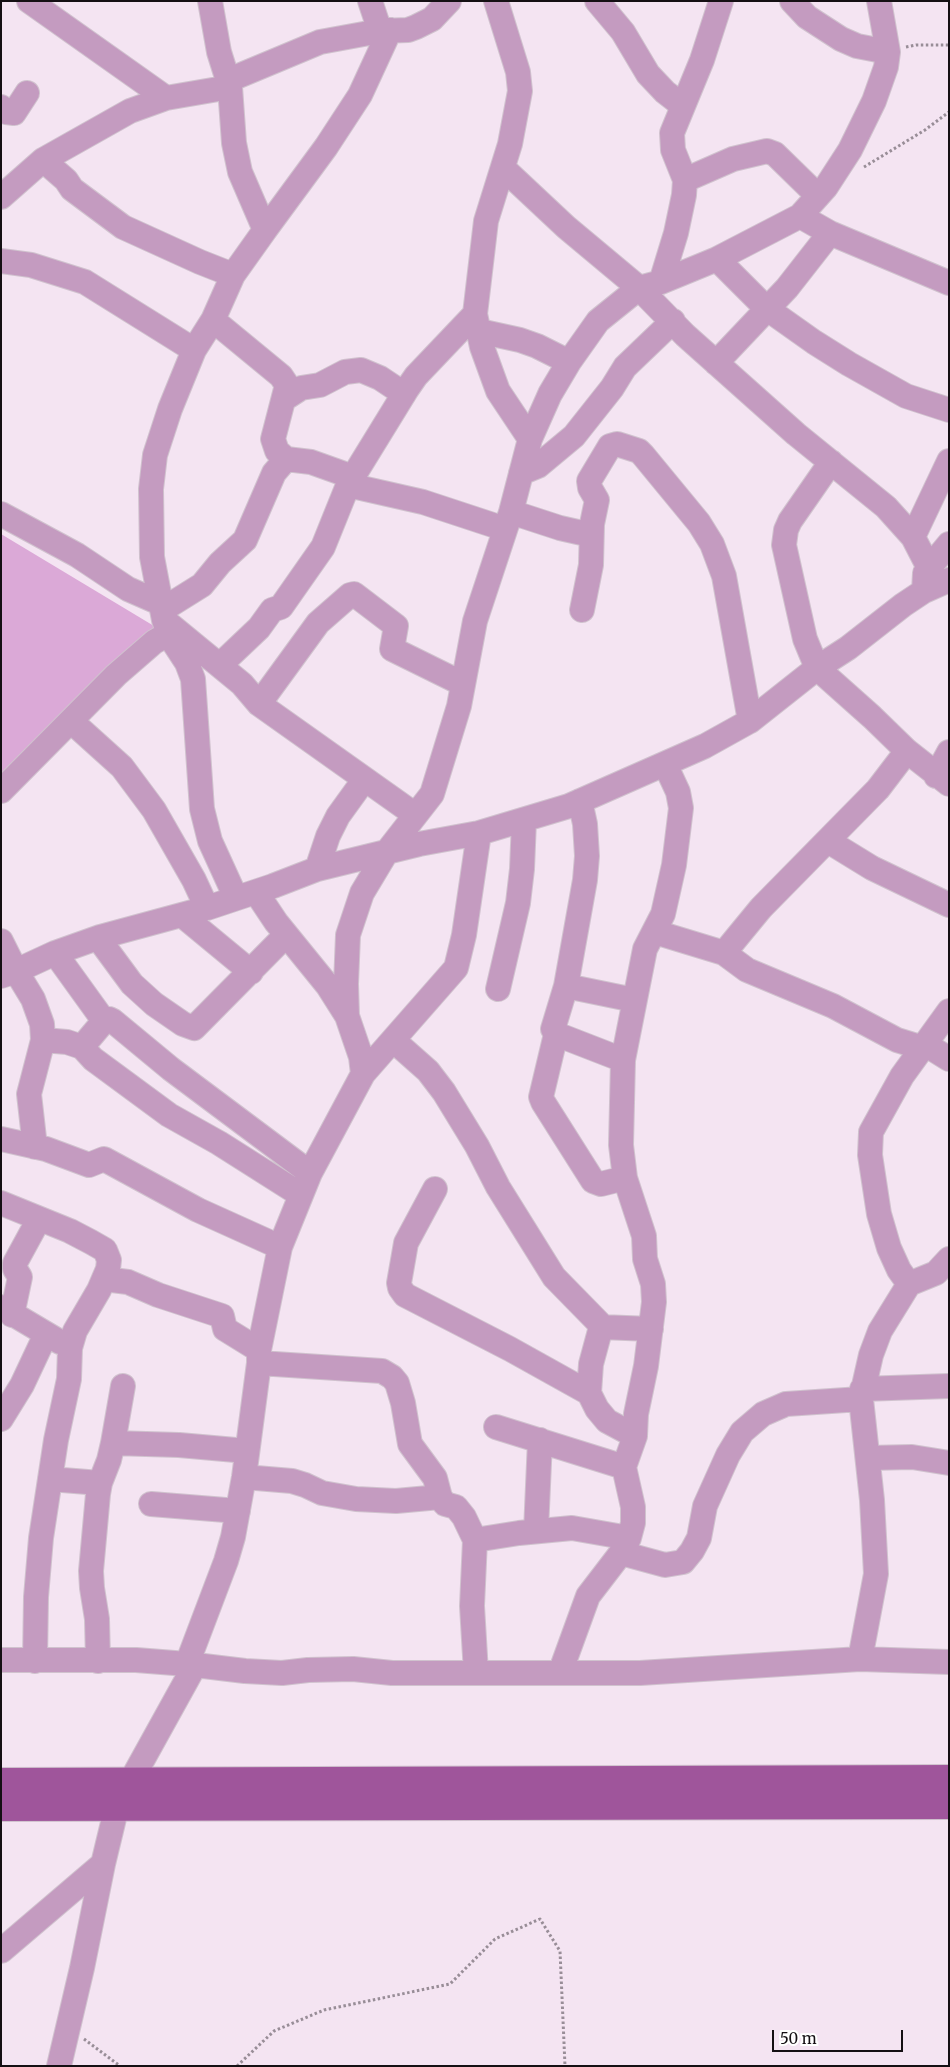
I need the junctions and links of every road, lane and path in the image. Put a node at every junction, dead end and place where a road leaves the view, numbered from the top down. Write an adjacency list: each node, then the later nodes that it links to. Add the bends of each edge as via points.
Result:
1 (29, 1): 15 (street)
2 (210, 1): 13 (street, via 219,52)
3 (370, 1): 10 (street)
4 (449, 1): 10 (street, via 424,24 408,30)
5 (496, 1): 20 (street, via 520,80 516,118)
6 (597, 1): 16 (street, via 623,32 648,74)
7 (721, 1): 16 (street)
8 (792, 1): 12 (street, via 807,17 841,39)
9 (879, 1): 12 (street)
10 (385, 31): 13 (street, via 320,42); 26 (street, via 360,95)
11 (949, 45): 12 (path, via 916,45)
12 (888, 52): 23 (street, via 874,101 850,150)
13 (229, 83): 15 (street); 26 (street, via 240,172)
14 (27, 93): 17 (street, via 14,113)
15 (166, 98): 19 (street, via 130,112)
16 (683, 106): 22 (street, via 671,141)
17 (1, 108)
18 (949, 112): 21 (path, via 882,158)
19 (43, 160): 24 (street); 30 (street, via 66,180 72,190 124,227)
20 (503, 168): 33 (street, via 566,227); 37 (street, via 486,221)
21 (858, 170)
22 (685, 180): 23 (street, via 733,159 767,151 775,154); 31 (street, via 681,212)
23 (818, 196): 25 (street)
24 (1, 197)
25 (800, 216): 27 (street); 28 (street)
26 (265, 230): 30 (street)
27 (830, 233): 32 (street); 34 (street, via 787,288)
28 (718, 260): 31 (street); 34 (street)
29 (1, 261): 38 (street, via 31,265 85,282)
30 (233, 275): 35 (street)
31 (661, 282): 33 (street)
32 (949, 283)
33 (639, 288): 36 (street); 39 (street, via 598,321)
34 (766, 308): 40 (street); 43 (street, via 849,364 906,396)
35 (213, 320): 38 (street); 42 (street, via 281,376 287,385)
36 (673, 321): 40 (street); 48 (street, via 625,367 574,436 538,466)
37 (477, 323): 39 (street); 41 (street, via 416,376); 44 (street, via 498,391)
38 (194, 350): 59 (street, via 155,455 151,489 152,557)
39 (569, 362): 44 (street)
40 (716, 363): 47 (street)
41 (404, 394): 42 (street, via 361,370 345,372 320,385 301,388); 49 (street)
42 (284, 399): 45 (street, via 273,439 277,451)
43 (949, 410)
44 (530, 439): 48 (street)
45 (286, 459): 49 (street, via 311,462); 59 (street, via 274,473 245,540 202,585)
46 (949, 461): 53 (street)
47 (831, 462): 53 (street, via 886,507); 61 (street, via 790,520 784,545 805,639)
48 (521, 473): 51 (street)
49 (350, 481): 51 (street, via 423,502); 60 (street, via 322,547 281,607 272,610 259,628)
50 (1, 514): 59 (street, via 77,555)
51 (508, 520): 52 (street); 62 (street, via 475,621)
52 (591, 536): 58 (street, via 591,565); 65 (street, via 597,500 589,481 610,446 617,444 639,451 712,544 724,576)
53 (913, 537): 55 (street)
54 (949, 544): 55 (street)
55 (928, 568): 57 (street)
56 (949, 580): 57 (street)
57 (924, 591): 61 (street)
58 (582, 610)
59 (164, 618): 60 (street); 64 (street, via 161,638 116,675); 79 (street, via 193,678 202,809 210,841)
60 (220, 664): 63 (street)
61 (817, 668): 65 (street); 66 (street)
62 (463, 684): 63 (street, via 392,649 396,626 354,594 318,623); 73 (street, via 432,794)
63 (259, 704): 69 (street)
64 (71, 721): 71 (street); 81 (street, via 122,767 154,810)
65 (750, 721): 68 (street)
66 (907, 751): 70 (street); 76 (street, via 878,789)
67 (949, 752): 70 (street)
68 (664, 764): 72 (street); 83 (street, via 678,792 681,808 671,886)
69 (364, 780): 73 (street); 78 (street, via 334,823)
70 (942, 780)
71 (1, 791)
72 (580, 801): 74 (street); 91 (street, via 585,824 586,864)
73 (414, 814): 77 (street)
74 (524, 821): 75 (street); 92 (street, via 518,903)
75 (479, 834): 77 (street); 99 (street, via 456,968)
76 (828, 841): 80 (street, via 872,868); 88 (street, via 761,908)
77 (386, 853): 78 (street); 95 (street, via 362,893 348,934)
78 (317, 869): 79 (street)
79 (246, 895): 81 (street); 84 (street)
80 (949, 905)
81 (207, 908): 82 (street)
82 (182, 915): 85 (street); 89 (street)
83 (655, 932): 88 (street); 93 (street, via 645,948)
84 (286, 934): 89 (street); 95 (street, via 328,986)
85 (100, 937): 87 (street); 89 (street, via 132,984 154,1004 194,1028)
86 (1, 941): 90 (street)
87 (55, 953): 90 (street); 96 (street)
88 (724, 953): 100 (street, via 747,970 833,1006 897,1040)
89 (251, 972)
90 (9, 974): 98 (street, via 33,999 42,1024)
91 (566, 986): 93 (street); 97 (street, via 553,1029)
92 (498, 989)
93 (634, 1000): 103 (street)
94 (949, 1011): 100 (street)
95 (347, 1016): 104 (street, via 361,1057)
96 (104, 1021): 101 (street); 107 (street, via 113,1021 171,1069)
97 (556, 1034): 103 (street); 108 (street, via 541,1098 593,1181 601,1184)
98 (43, 1040): 101 (street); 106 (street, via 29,1094)
99 (393, 1040): 104 (street); 118 (street, via 428,1070 444,1092 554,1277)
100 (924, 1046): 102 (street); 116 (street, via 902,1076 871,1132 870,1155 879,1214 889,1248)
101 (82, 1047): 110 (street, via 93,1059 169,1115)
102 (949, 1059)
103 (623, 1060): 108 (street, via 621,1145)
104 (363, 1074): 107 (street)
105 (1, 1139): 106 (street)
106 (35, 1147): 113 (street, via 89,1165 104,1159 198,1210)
107 (310, 1173): 110 (street)
108 (625, 1178): 119 (street, via 644,1236 653,1284)
109 (435, 1189): 125 (street, via 406,1243 399,1283 405,1295)
110 (301, 1195): 113 (street)
111 (1, 1202): 112 (street)
112 (39, 1219): 115 (street, via 105,1250 109,1260); 117 (street, via 15,1263 20,1276)
113 (280, 1247): 122 (street)
114 (949, 1260): 116 (street, via 936,1273)
115 (104, 1279): 121 (street, via 75,1331); 122 (street, via 128,1282 222,1316 225,1330)
116 (910, 1284): 126 (street, via 880,1331)
117 (7, 1311): 120 (street)
118 (601, 1327): 119 (street); 125 (street, via 590,1364)
119 (651, 1329): 129 (street)
120 (46, 1334): 121 (street); 127 (street)
121 (70, 1348): 137 (street, via 69,1378)
122 (259, 1357): 132 (street); 139 (street, via 382,1371 392,1377 403,1403 410,1444 434,1478)
123 (123, 1386): 131 (street)
124 (949, 1386): 126 (street)
125 (589, 1392): 129 (street, via 597,1409 608,1421)
126 (861, 1394): 133 (street); 144 (street, via 786,1404 763,1414 742,1432 705,1506 699,1538 683,1562 665,1565)
127 (1, 1420)
128 (496, 1427): 130 (street)
129 (635, 1436): 135 (street)
130 (540, 1440): 135 (street); 142 (street)
131 (113, 1442): 132 (street); 138 (street)
132 (247, 1451): 136 (street)
133 (868, 1458): 134 (street, via 912,1456); 145 (street, via 876,1574)
134 (949, 1462)
135 (624, 1467): 144 (street, via 634,1523)
136 (244, 1477): 139 (street, via 305,1484 322,1493 356,1499 396,1501); 141 (street)
137 (50, 1479): 138 (street); 147 (street, via 36,1597)
138 (100, 1483): 148 (street, via 91,1571)
139 (440, 1497): 143 (street, via 445,1504 456,1507)
140 (151, 1504): 141 (street)
141 (238, 1511): 150 (street, via 226,1561)
142 (536, 1531): 143 (street); 144 (street, via 572,1528)
143 (475, 1540): 151 (street, via 472,1606)
144 (625, 1546): 152 (street, via 588,1596)
145 (860, 1659): 149 (street); 152 (street, via 640,1673)
146 (1, 1660): 147 (street)
147 (36, 1660): 148 (street)
148 (98, 1661): 150 (street)
149 (949, 1662)
150 (191, 1664): 151 (street, via 245,1672 344,1669 392,1673); 155 (street)
151 (476, 1673): 152 (street)
152 (560, 1673)
153 (949, 1780): 155 (main road)
154 (1, 1782): 155 (main road)
155 (130, 1782): 158 (street)
156 (949, 1805): 158 (main road)
157 (1, 1806): 158 (main road)
158 (117, 1806): 159 (street)
159 (103, 1864): 160 (street); 161 (street)
160 (1, 1951)
161 (69, 2028): 162 (street); 163 (path)
162 (59, 2066)
163 (120, 2066)
164 (237, 2066): 165 (path, via 274,2031 324,2010 450,1984 495,1940 540,1919 560,1951)
165 (565, 2066)

